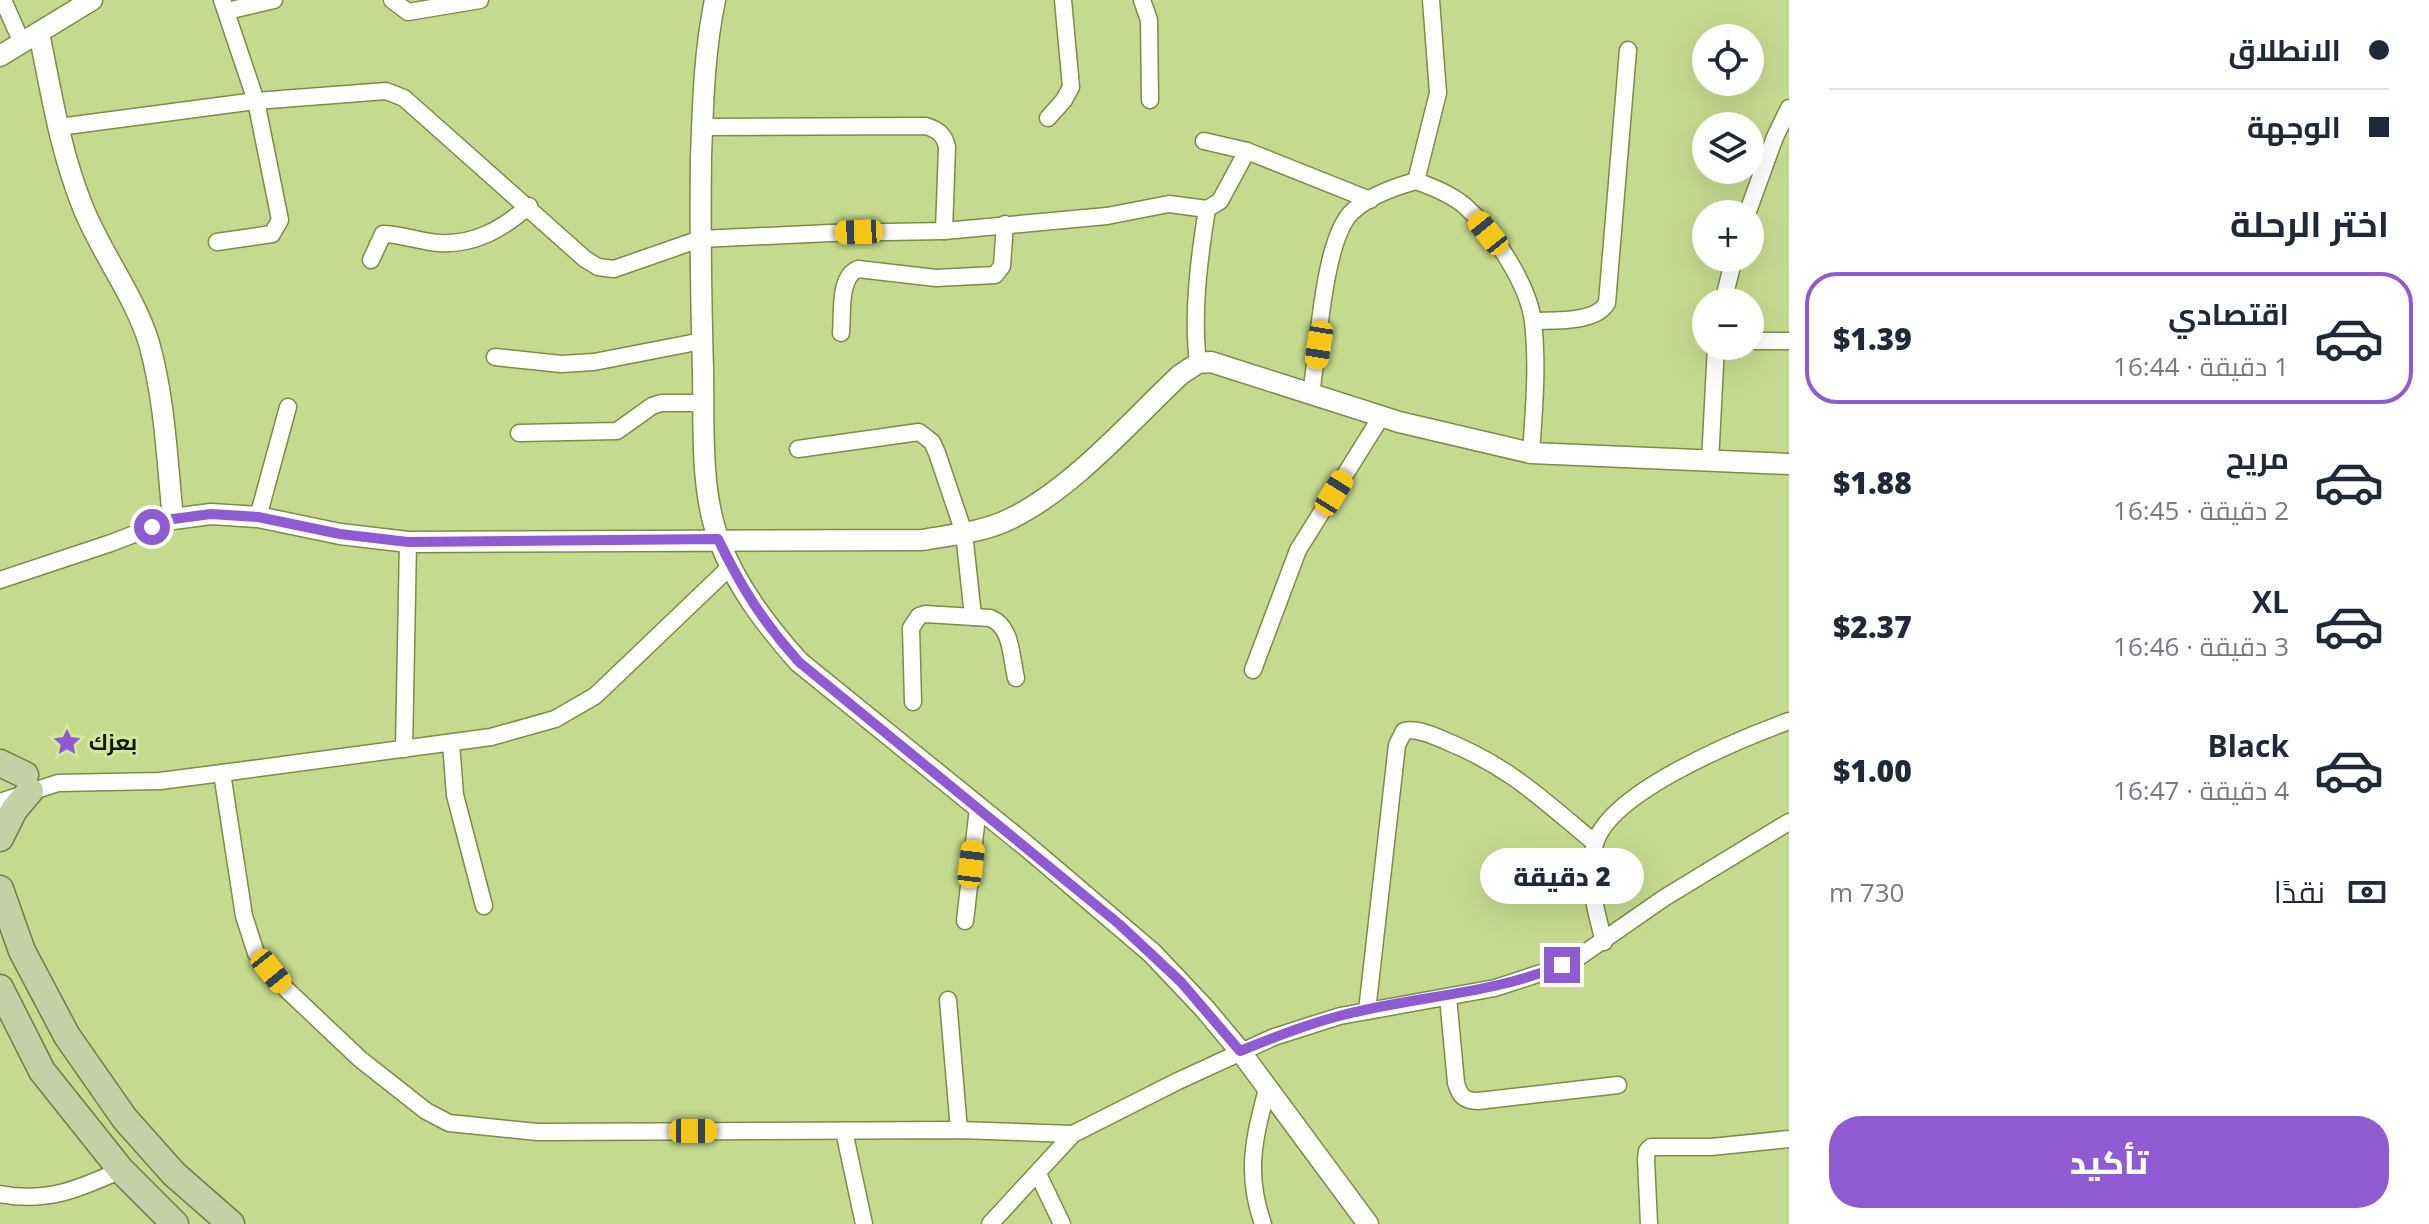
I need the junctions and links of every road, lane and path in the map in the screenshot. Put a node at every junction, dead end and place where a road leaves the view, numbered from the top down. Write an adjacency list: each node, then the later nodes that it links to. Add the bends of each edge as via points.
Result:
1 (3, 0): 11 (street)
2 (92, 0): 11 (street)
3 (274, 0): 10 (street)
4 (392, 0): 5 (street, via 408,12)
5 (480, 0)
6 (715, 0): 19 (street, via 706,42)
7 (1063, 0): 17 (street, via 1071,87)
8 (1142, 0): 14 (street, via 1149,20)
9 (1431, 0): 23 (street, via 1438,93)
10 (224, 6): 15 (street)
11 (30, 38): 13 (street); 18 (street)
12 (1628, 50): 33 (street, via 1607,303 1591,315)
13 (0, 56)
14 (1150, 100)
15 (256, 101): 18 (street); 26 (street, via 395,93); 31 (street, via 280,220 272,234)
16 (1789, 108): 20 (street)
17 (1048, 118)
18 (59, 127): 51 (street, via 83,208 148,340 163,416)
19 (702, 127): 29 (street, via 937,130 947,147); 30 (street)
20 (1782, 138): 25 (street)
21 (1204, 141): 22 (street)
22 (1247, 151): 24 (street); 27 (street, via 1220,201)
23 (1416, 181): 24 (street); 33 (street, via 1449,195 1477,219 1511,267)
24 (1370, 200): 41 (street, via 1349,216 1335,240)
25 (1753, 200)
26 (529, 206): 30 (street, via 598,267 614,269); 32 (street, via 507,225 468,242 383,234)
27 (1207, 209): 28 (street, via 1169,204 1107,216); 40 (street, via 1196,318)
28 (1005, 224): 29 (street); 34 (street, via 1002,266 995,275 936,278 853,270 845,279)
29 (944, 231): 30 (street)
30 (700, 239): 35 (street)
31 (217, 242)
32 (371, 260)
33 (1533, 321): 47 (street)
34 (841, 333)
35 (702, 341): 38 (street, via 594,362); 42 (street)
36 (1764, 341): 37 (street)
37 (1789, 341)
38 (495, 357)
39 (1715, 360): 48 (street)
40 (1198, 363): 41 (street, via 1232,367); 52 (street, via 1043,500 1009,520)
41 (1311, 394): 44 (street)
42 (704, 403): 45 (street, via 661,403 617,431); 53 (street, via 707,480)
43 (288, 407): 50 (street)
44 (1381, 417): 47 (street); 58 (street, via 1298,550)
45 (519, 433)
46 (798, 449): 52 (street, via 919,432 937,453)
47 (1531, 453): 48 (street)
48 (1710, 462): 49 (street)
49 (1789, 464)
50 (258, 517): 51 (street, via 211,514); 54 (street)
51 (173, 519): 56 (street)
52 (964, 533): 53 (street, via 922,540); 57 (street)
53 (718, 539): 54 (street); 55 (street)
54 (408, 542): 63 (street)
55 (731, 566): 62 (street, via 595,696 555,719); 68 (street, via 768,628 799,662)
56 (0, 580)
57 (973, 616): 59 (street, via 1003,625); 60 (street, via 925,614 914,622)
58 (1253, 670)
59 (1016, 678)
60 (913, 702)
61 (1789, 721): 71 (street, via 1727,746 1646,790 1607,819)
62 (451, 743): 63 (street); 73 (street, via 455,795)
63 (404, 749): 65 (street)
64 (0, 763): 66 (main road)
65 (222, 773): 66 (street, via 160,781); 84 (street, via 244,916 256,953 318,1020 426,1111 449,1123 537,1132)
66 (19, 782): 67 (street); 70 (main road, via 14,810)
67 (0, 802)
68 (978, 808): 74 (street); 80 (street, via 1152,953)
69 (1789, 822): 75 (street, via 1664,898)
70 (0, 838)
71 (1595, 843): 75 (street, via 1591,878); 79 (street, via 1502,768 1431,735 1404,731 1397,745)
72 (0, 889): 92 (main road, via 22,951 67,1036 125,1119 174,1174)
73 (484, 906)
74 (965, 921)
75 (1604, 942): 77 (street, via 1544,972)
76 (0, 988): 87 (main road, via 42,1071)
77 (1448, 997): 79 (street); 81 (street, via 1456,1083 1464,1099)
78 (948, 1000): 83 (street)
79 (1367, 1011): 80 (street, via 1328,1019)
80 (1240, 1051): 82 (street); 85 (street)
81 (1618, 1085)
82 (1267, 1089): 90 (street, via 1253,1146 1252,1173); 96 (street)
83 (959, 1130): 84 (street); 85 (street)
84 (844, 1131): 93 (street)
85 (1073, 1134): 88 (street)
86 (1789, 1139): 97 (street, via 1651,1147 1646,1159)
87 (121, 1170): 89 (street, via 47,1198); 91 (main road)
88 (1038, 1174): 94 (street); 95 (street)
89 (0, 1194)
90 (1262, 1223)
91 (175, 1224)
92 (231, 1224)
93 (864, 1224)
94 (990, 1224)
95 (1062, 1224)
96 (1368, 1224)
97 (1649, 1224)

